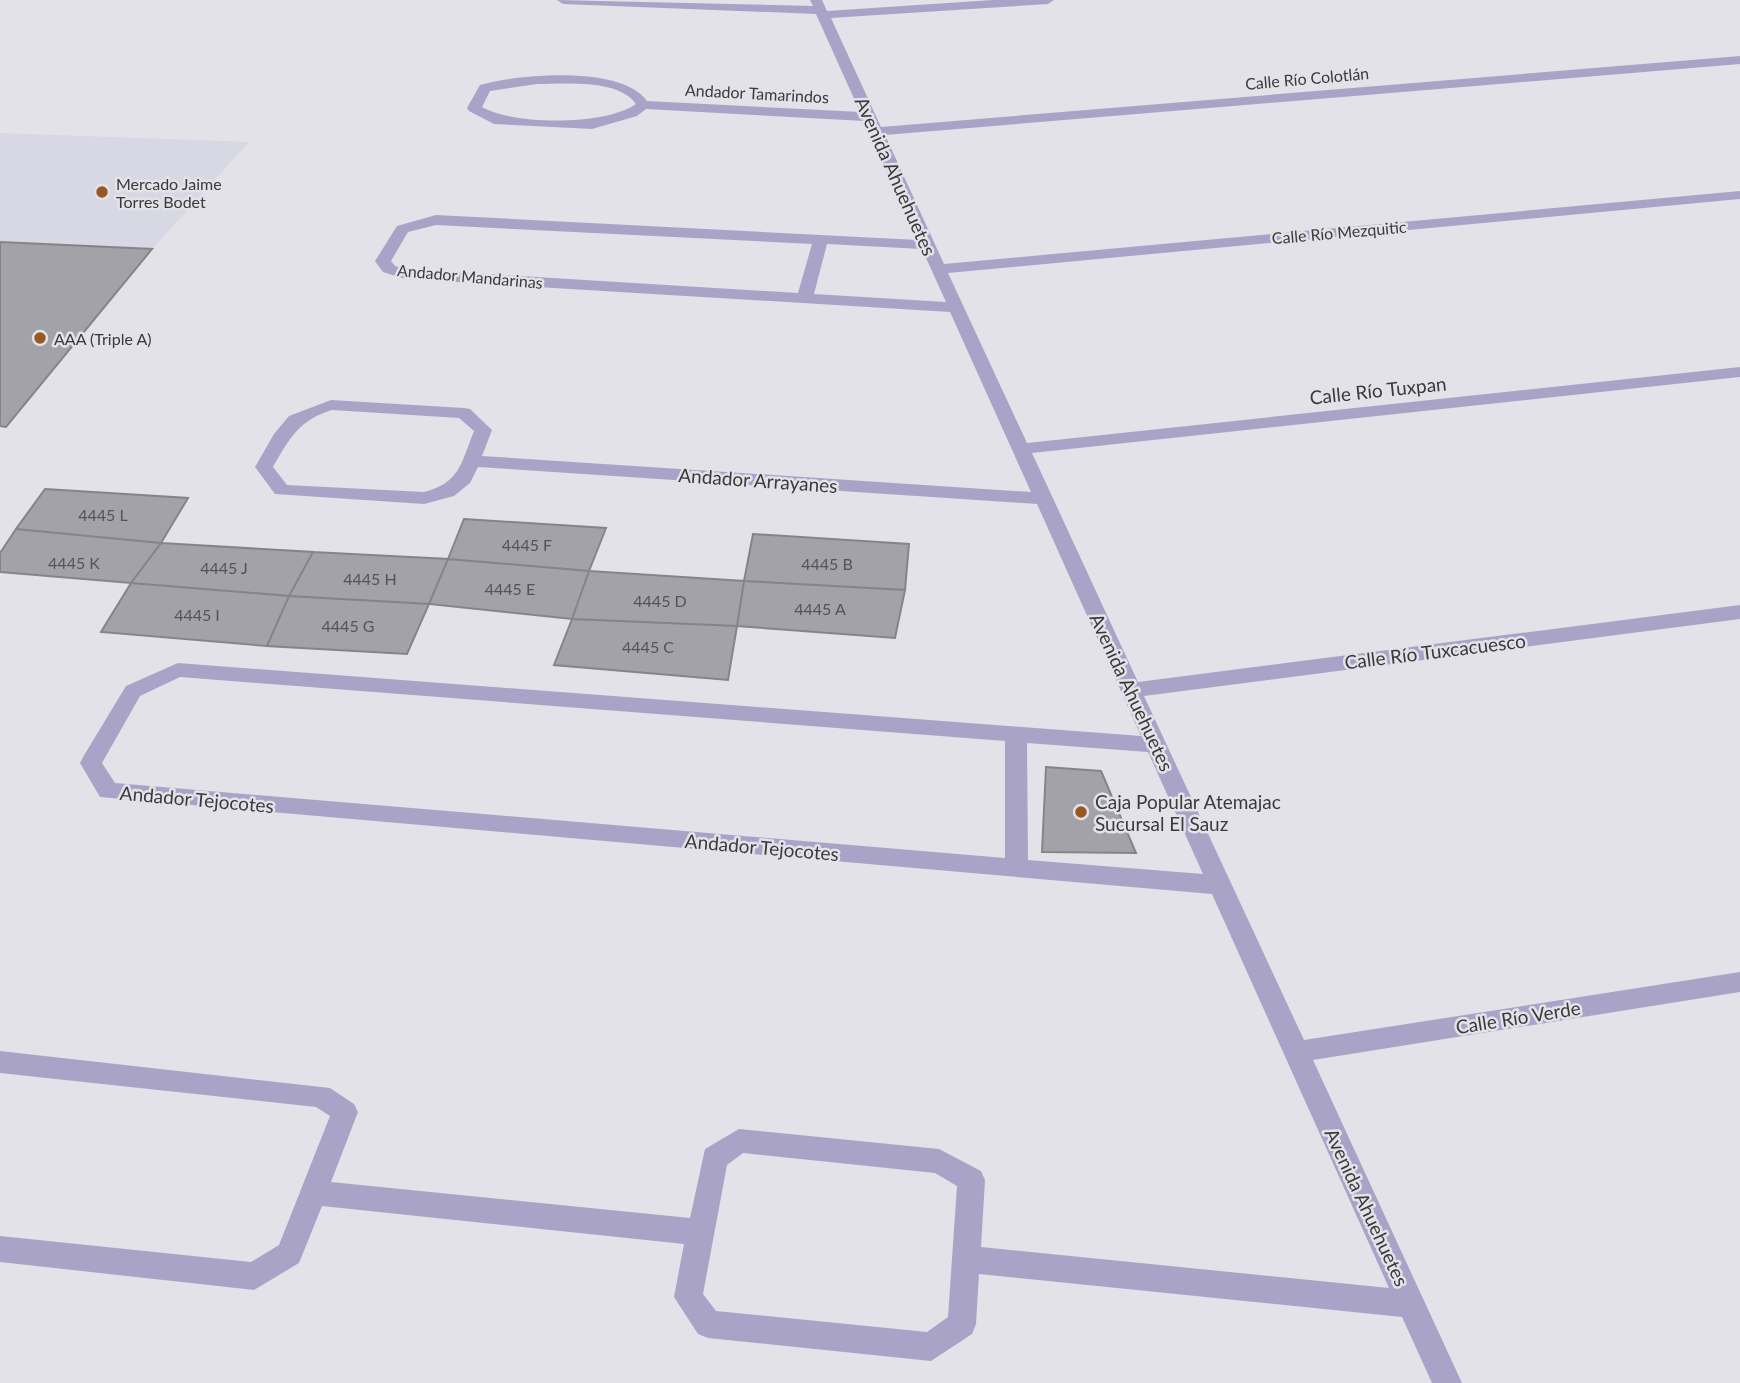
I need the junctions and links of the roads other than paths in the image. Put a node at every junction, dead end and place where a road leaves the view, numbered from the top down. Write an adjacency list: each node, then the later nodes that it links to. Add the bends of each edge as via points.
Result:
1 (563, 0): 3 (street)
2 (1048, 0): 4 (street)
3 (681, 2): 4 (street)
4 (820, 9): 7 (street, Avenida Ahuehuetes)
5 (1740, 60): 7 (street, Calle Río Colotlán)
6 (643, 105): 6 (street, Andador Tamarindos, via 592,125 494,120 474,108 485,88 518,79 615,85 635,93); 7 (street, Andador Tamarindos)
7 (873, 124): 10 (street, Avenida Ahuehuetes)
8 (1740, 195): 11 (street, Calle Río Mezquitic)
9 (821, 239): 10 (street, Andador Mandarinas); 12 (street); 12 (street, Andador Mandarinas, via 436,220 402,229 383,261 389,269 405,274)
10 (928, 245): 11 (street, Avenida Ahuehuetes)
11 (939, 269): 13 (street, Avenida Ahuehuetes)
12 (805, 299): 13 (street, Andador Mandarinas)
13 (957, 308): 15 (street, Avenida Ahuehuetes)
14 (1740, 372): 15 (street, Calle Río Tuxpan)
15 (1021, 449): 17 (street, Avenida Ahuehuetes)
16 (471, 461): 16 (street, via 464,479 447,492 424,498 282,490 264,467 290,421 331,405 464,413 483,430); 17 (street, Andador Arrayanes)
17 (1045, 499): 19 (street, Avenida Ahuehuetes)
18 (1740, 612): 19 (street, Calle Río Tuxcacuesco)
19 (1130, 690): 21 (street, Avenida Ahuehuetes)
20 (1016, 734): 21 (street, Andador Tejocotes); 22 (street); 22 (street, Andador Tejocotes, via 178,670 133,691 91,763 108,791)
21 (1156, 745): 23 (street, Avenida Ahuehuetes)
22 (1017, 868): 23 (street, Andador Tejocotes)
23 (1220, 885): 25 (street, Avenida Ahuehuetes)
24 (1740, 982): 25 (street, Calle Río Verde)
25 (1297, 1052): 31 (street, Avenida Ahuehuetes)
26 (0, 1062): 27 (street, via 321,1096 345,1112)
27 (313, 1193): 28 (street); 29 (street, via 289,1254 254,1276)
28 (699, 1232): 30 (street, via 715,1158 738,1141 926,1159 939,1161 971,1180); 30 (street, via 688,1297 708,1324 931,1347 962,1324)
29 (0, 1250)
30 (965, 1259): 31 (street)
31 (1412, 1304): 32 (street, Avenida Ahuehuetes)
32 (1447, 1383)

